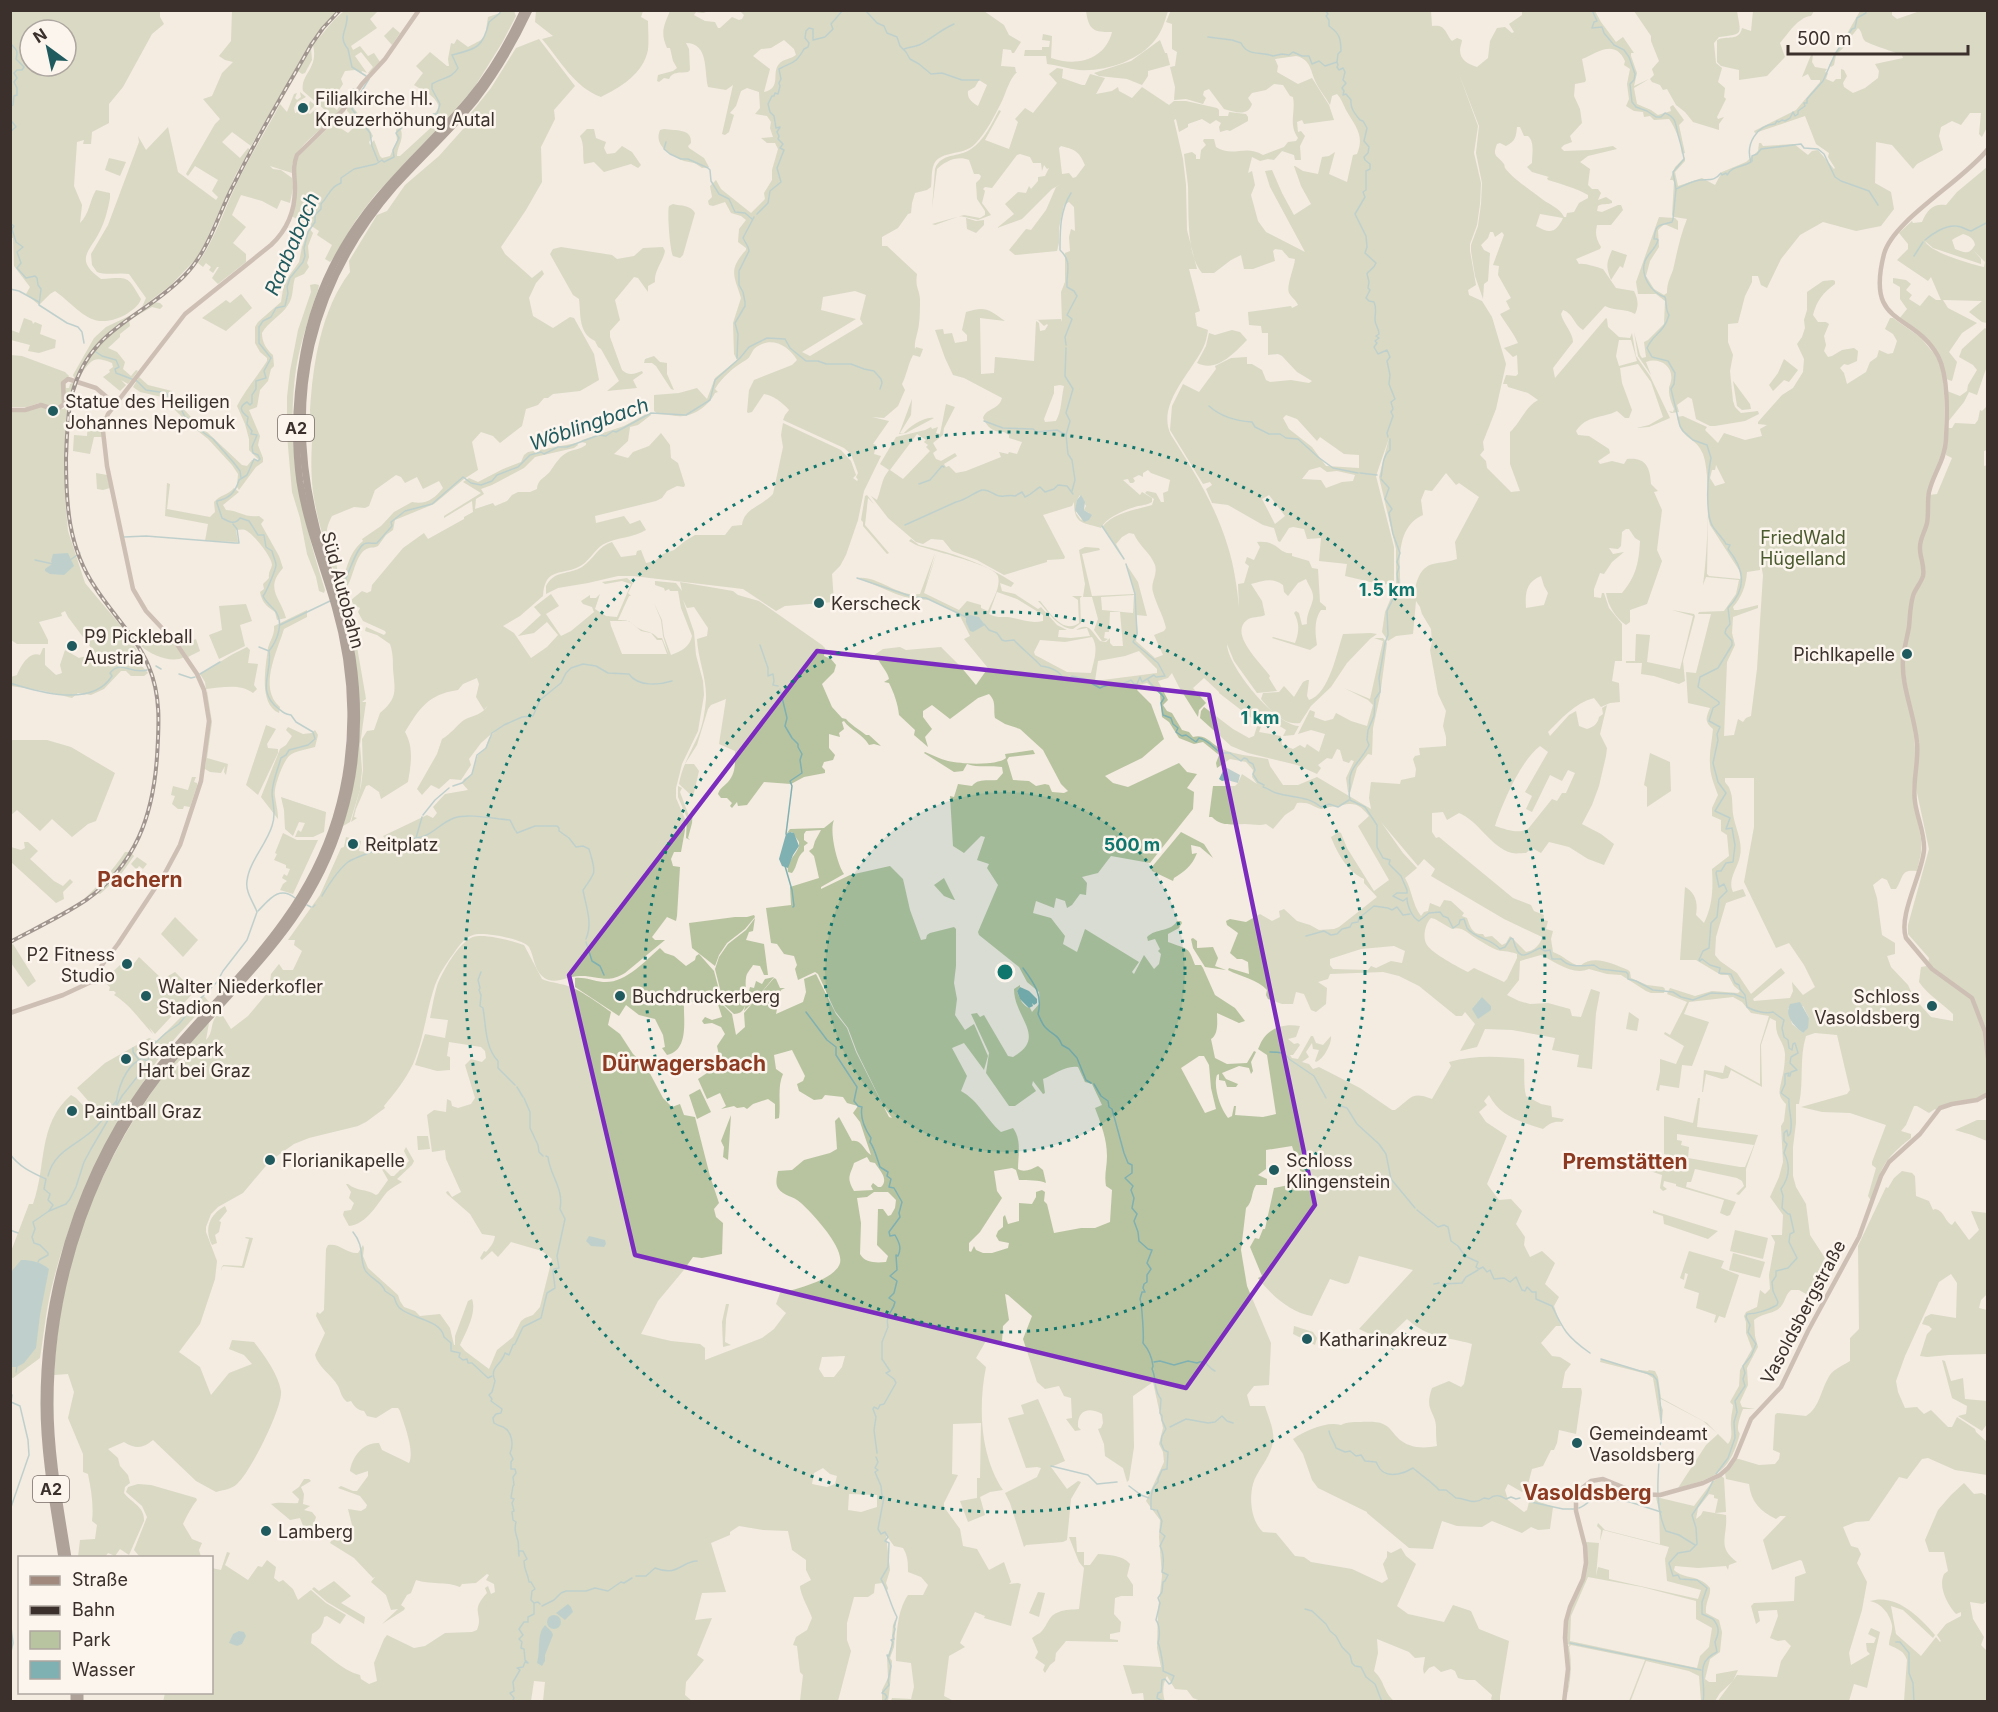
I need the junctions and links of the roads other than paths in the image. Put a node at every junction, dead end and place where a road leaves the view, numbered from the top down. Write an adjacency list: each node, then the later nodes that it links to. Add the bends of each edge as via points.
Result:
1 (418, 10): 4 (main road, via 343,110 297,155 293,202 283,233 190,309)
2 (525, 13): 9 (highway, Süd Autobahn / A2, via 486,86 377,208 336,266 323,305 310,349 302,425 306,484 352,654 357,726 352,773 311,893 257,966 175,1056 135,1111 101,1172 75,1238 60,1294 48,1430)
3 (1988, 149): 7 (main road, via 1896,231 1884,252 1880,288 1891,315 1932,348 1942,365 1945,386 1946,446 1929,494 1927,524 1920,547 1923,575 1911,603 1903,660 1917,739 1914,795 1924,843 1904,932 1932,969 1973,1000 1985,1032)
4 (116, 404): 5 (main road, via 99,389 69,379 63,383 64,404 60,408 40,405); 6 (main road, via 103,431 131,581 142,605 176,644 204,690 209,722 201,781 169,867 97,974 98,981 91,980 63,995)
5 (10, 410)
6 (10, 1012)
7 (1988, 1058)
8 (1988, 1094): 12 (main road, Vasoldsbergstraße, via 1940,1108 1920,1134 1888,1162 1862,1232 1784,1380 1751,1419 1734,1461 1720,1475 1691,1488 1658,1495 1640,1494 1596,1479 1581,1490 1575,1509 1586,1559 1583,1579 1566,1621 1568,1671)
9 (62, 1537): 10 (highway, Süd Autobahn / A2); 11 (highway, Süd Autobahn / A2)
10 (62, 1556)
11 (68, 1556)
12 (1564, 1701)

